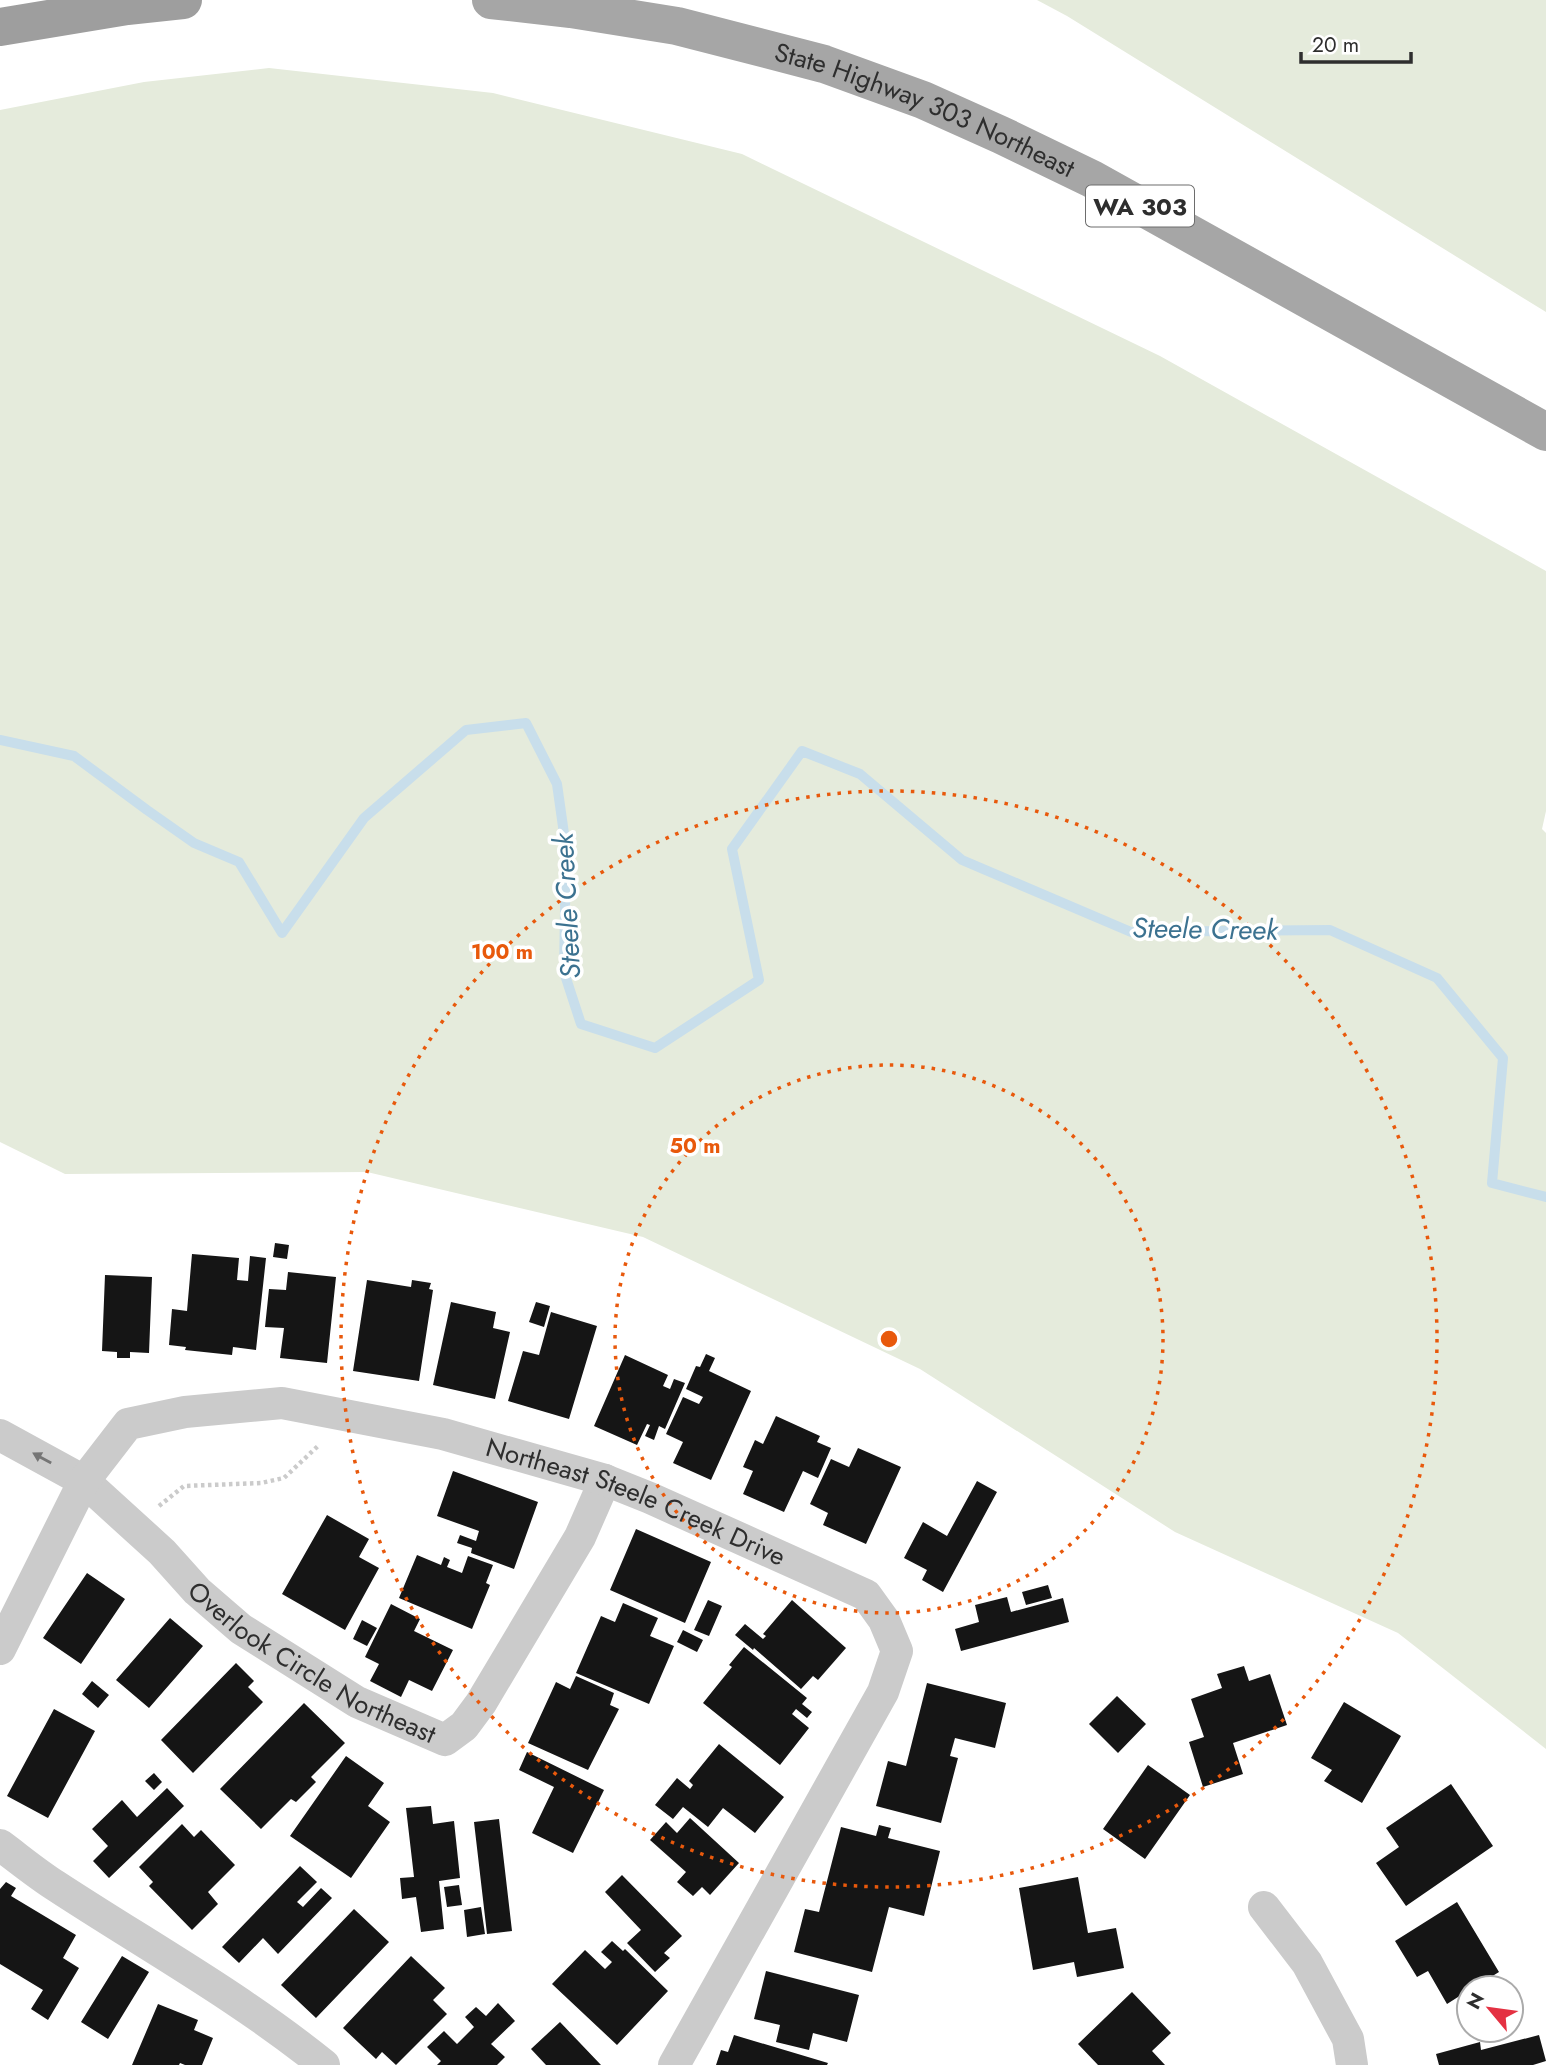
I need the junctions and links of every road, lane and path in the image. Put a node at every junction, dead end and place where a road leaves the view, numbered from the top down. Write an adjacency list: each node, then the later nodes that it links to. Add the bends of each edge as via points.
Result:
1 (183, 0): 3 (highway)
2 (491, 0): 4 (main road, State Highway 303 Northeast / WA 303, via 677,26 824,64 945,109 1092,179)
3 (0, 27)
4 (1546, 432)
5 (351, 1417): 7 (street, Northeast Steele Creek Drive, via 443,1434); 8 (street, Northeast Steele Creek Drive, via 282,1404 185,1412 128,1424); 9 (path, via 284,1478 184,1486)
6 (0, 1435): 8 (street, Overlook Circle Northeast, one-way to 6)
7 (605, 1480): 9 (street, Overlook Circle Northeast, via 580,1537 481,1703 464,1726 445,1740 357,1702 241,1629); 14 (street, Northeast Steele Creek Drive, via 866,1594 897,1651 883,1692)
8 (84, 1481): 9 (street, Overlook Circle Northeast); 10 (street, Northeast Steele Creek Drive)
9 (134, 1526)
10 (0, 1650)
11 (0, 1845): 13 (street)
12 (1264, 1907): 15 (street, via 1312,1974 1348,2039)
13 (324, 2065)
14 (674, 2065)
15 (1352, 2065)

